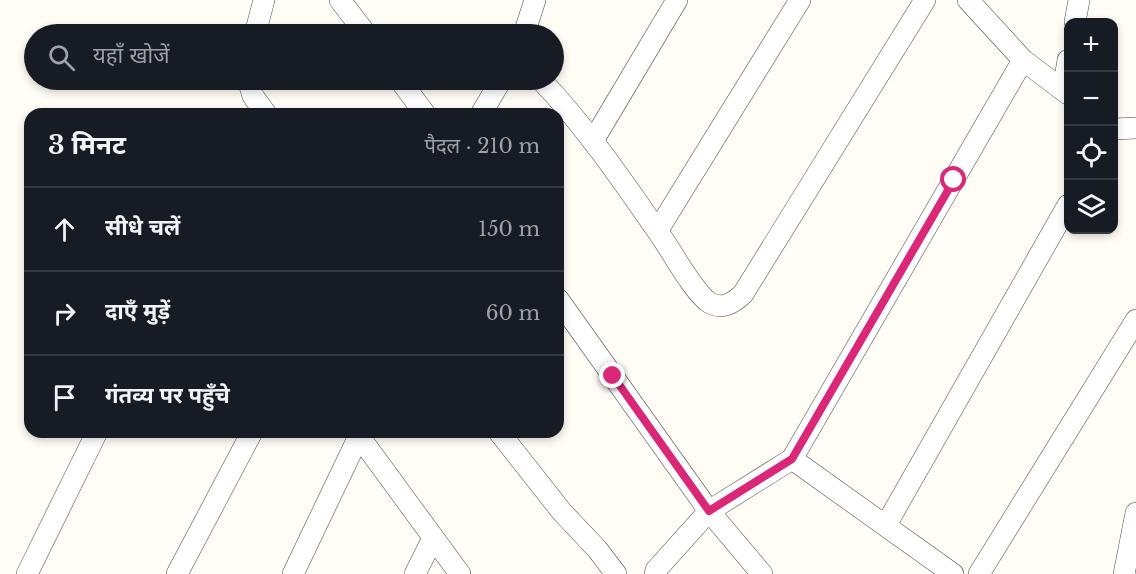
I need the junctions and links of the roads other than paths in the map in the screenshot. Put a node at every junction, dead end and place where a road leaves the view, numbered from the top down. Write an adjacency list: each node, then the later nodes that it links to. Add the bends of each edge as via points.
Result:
1 (264, 0): 10 (street)
2 (340, 0): 11 (street)
3 (535, 0): 12 (street)
4 (677, 0): 24 (street)
5 (800, 0): 26 (street)
6 (925, 0): 26 (street, via 733,303 721,307 699,293)
7 (968, 0): 13 (street)
8 (1079, 0): 9 (street)
9 (1076, 18)
10 (258, 24)
11 (358, 24)
12 (527, 24)
13 (1023, 60): 18 (street); 34 (street)
14 (251, 90): 19 (street)
15 (407, 90): 20 (street)
16 (495, 90): 21 (street)
17 (550, 90): 24 (street)
18 (1064, 91)
19 (262, 108)
20 (421, 108)
21 (485, 108)
22 (1118, 129): 23 (street)
23 (1136, 129)
24 (593, 141): 26 (street)
25 (1064, 212): 37 (street)
26 (658, 230)
27 (564, 306): 35 (street)
28 (1136, 320): 48 (street)
29 (94, 438): 40 (street)
30 (249, 438): 41 (street)
31 (356, 438): 42 (street)
32 (361, 438): 38 (street)
33 (505, 438): 45 (street)
34 (792, 459): 35 (street); 37 (street)
35 (709, 511): 39 (street); 46 (street)
36 (1136, 513): 49 (street)
37 (886, 525): 47 (street)
38 (433, 538): 43 (street); 44 (street)
39 (657, 573)
40 (27, 574)
41 (177, 574)
42 (293, 574)
43 (415, 574)
44 (460, 574)
45 (616, 574)
46 (762, 574)
47 (953, 574)
48 (979, 574)
49 (1124, 574)

